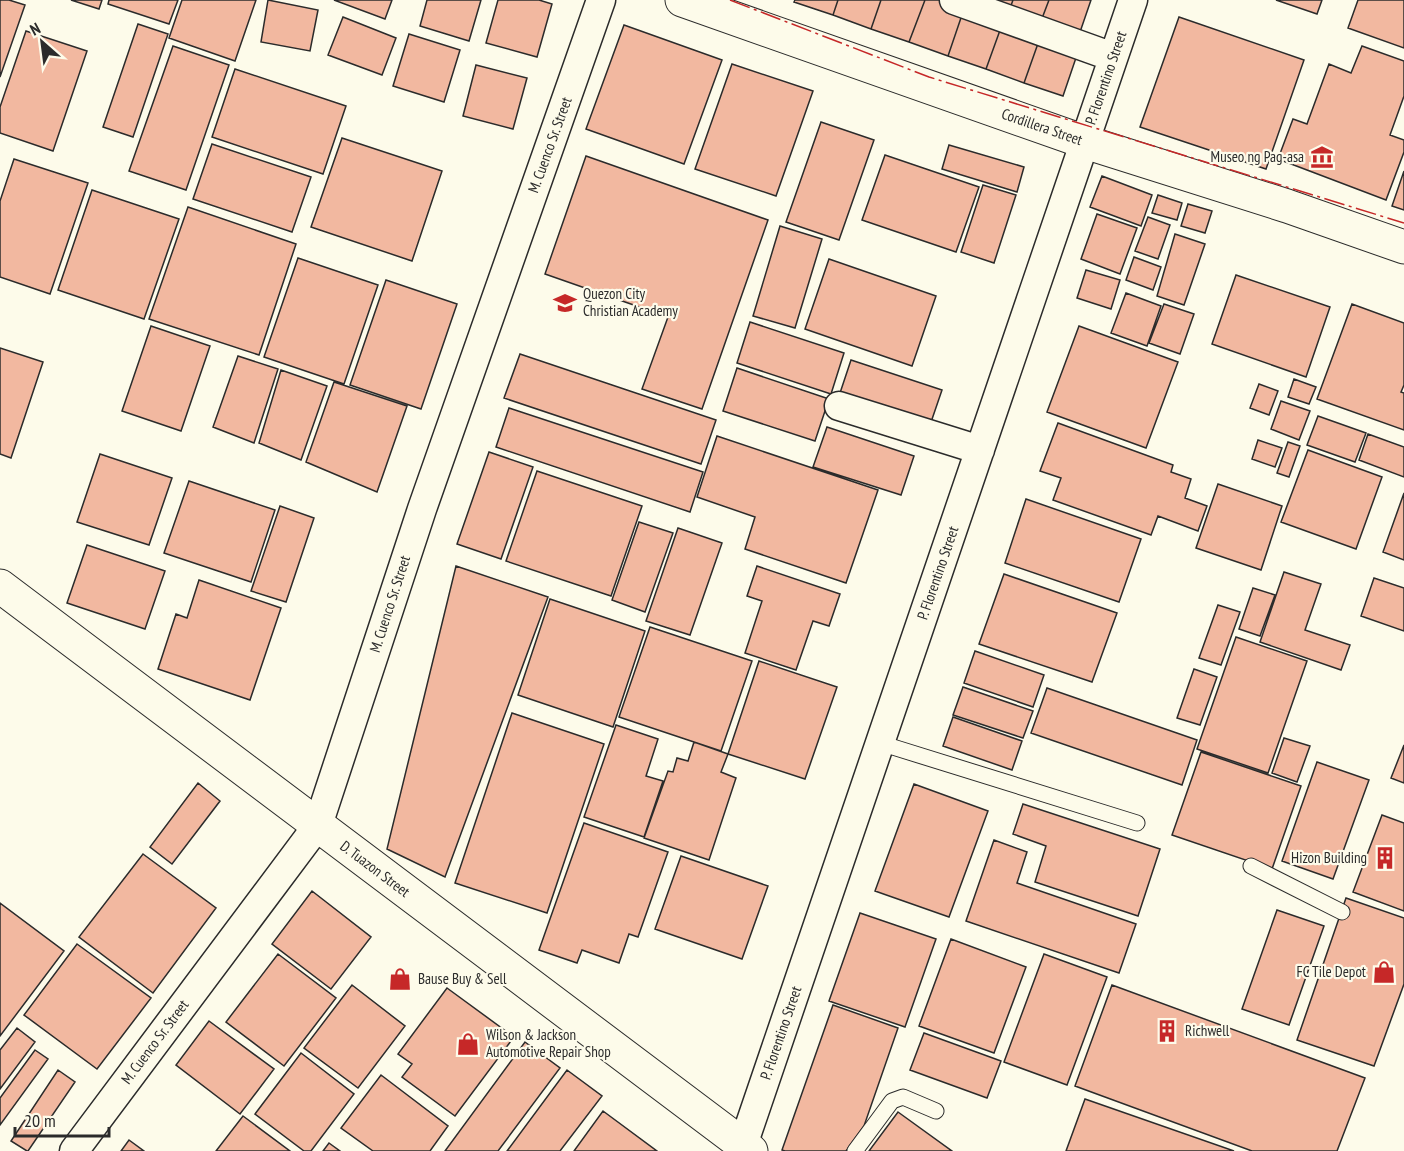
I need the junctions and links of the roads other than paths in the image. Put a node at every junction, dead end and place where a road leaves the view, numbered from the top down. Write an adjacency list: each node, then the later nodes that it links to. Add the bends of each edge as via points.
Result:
1 (601, 0): 13 (street, M. Cuenco Sr. Street, via 422,509)
2 (682, 0): 6 (street, Cordillera Street)
3 (954, 0): 5 (street)
4 (1133, 0): 5 (street, P. Florentino Street)
5 (1113, 57): 6 (street, P. Florentino Street)
6 (1085, 142): 7 (street, Cordillera Street); 9 (street, P. Florentino Street)
7 (1404, 247)
8 (839, 406): 9 (street)
9 (980, 450): 11 (street, P. Florentino Street)
10 (0, 586): 13 (street, D. Tuazon Street)
11 (880, 743): 12 (lane); 17 (street, P. Florentino Street)
12 (1137, 823)
13 (318, 825): 17 (street, D. Tuazon Street); 18 (street, M. Cuenco Sr. Street)
14 (1251, 866): 15 (lane)
15 (1342, 912)
16 (936, 1111): 19 (lane, via 903,1097 892,1101)
17 (747, 1148)
18 (74, 1151)
19 (855, 1151)

